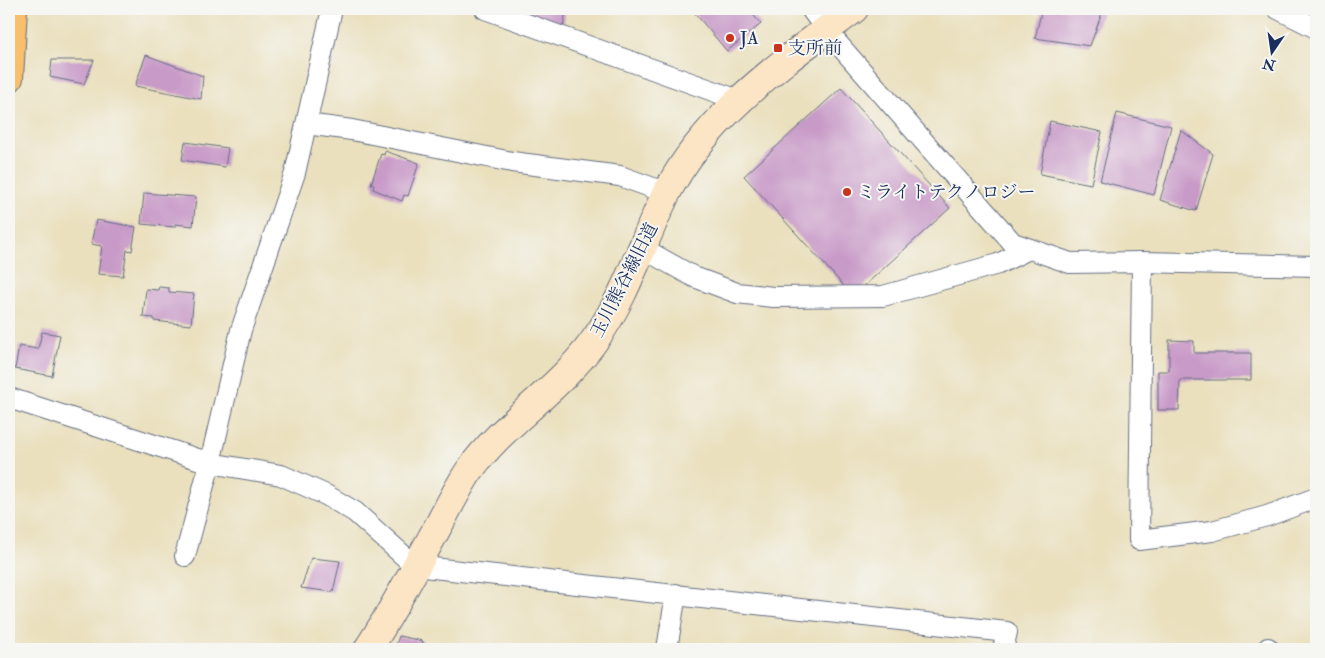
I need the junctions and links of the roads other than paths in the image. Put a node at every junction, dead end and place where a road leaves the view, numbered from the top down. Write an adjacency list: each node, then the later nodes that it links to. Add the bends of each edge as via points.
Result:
1 (13, 9): 8 (highway)
2 (332, 9): 10 (street)
3 (485, 9): 9 (street)
4 (854, 9): 6 (street, 玉川熊谷線旧道)
5 (1278, 9): 7 (street)
6 (818, 19): 9 (street, 玉川熊谷線旧道); 13 (street, via 1013,243)
7 (1316, 28)
8 (9, 78)
9 (741, 101): 11 (street, 玉川熊谷線旧道, via 710,130)
10 (306, 124): 11 (street, via 512,162 620,176); 17 (street, via 295,173 241,330)
11 (667, 193): 12 (street, 玉川熊谷線旧道)
12 (642, 248): 13 (street, via 694,277 737,293 773,297 883,296 998,264); 20 (street, 玉川熊谷線旧道, via 595,340 574,366 501,435 470,471)
13 (1030, 249): 14 (street, via 1070,263)
14 (1142, 262): 15 (street); 18 (street, via 1139,540 1212,531)
15 (1316, 266)
16 (9, 398): 17 (street)
17 (210, 463): 19 (street); 20 (street, via 281,475 326,495 355,512)
18 (1316, 498)
19 (184, 556)
20 (415, 566): 21 (street); 22 (street, 玉川熊谷線旧道)
21 (676, 594): 23 (street); 24 (street, via 1007,632)
22 (368, 649)
23 (668, 649)
24 (1004, 649)

